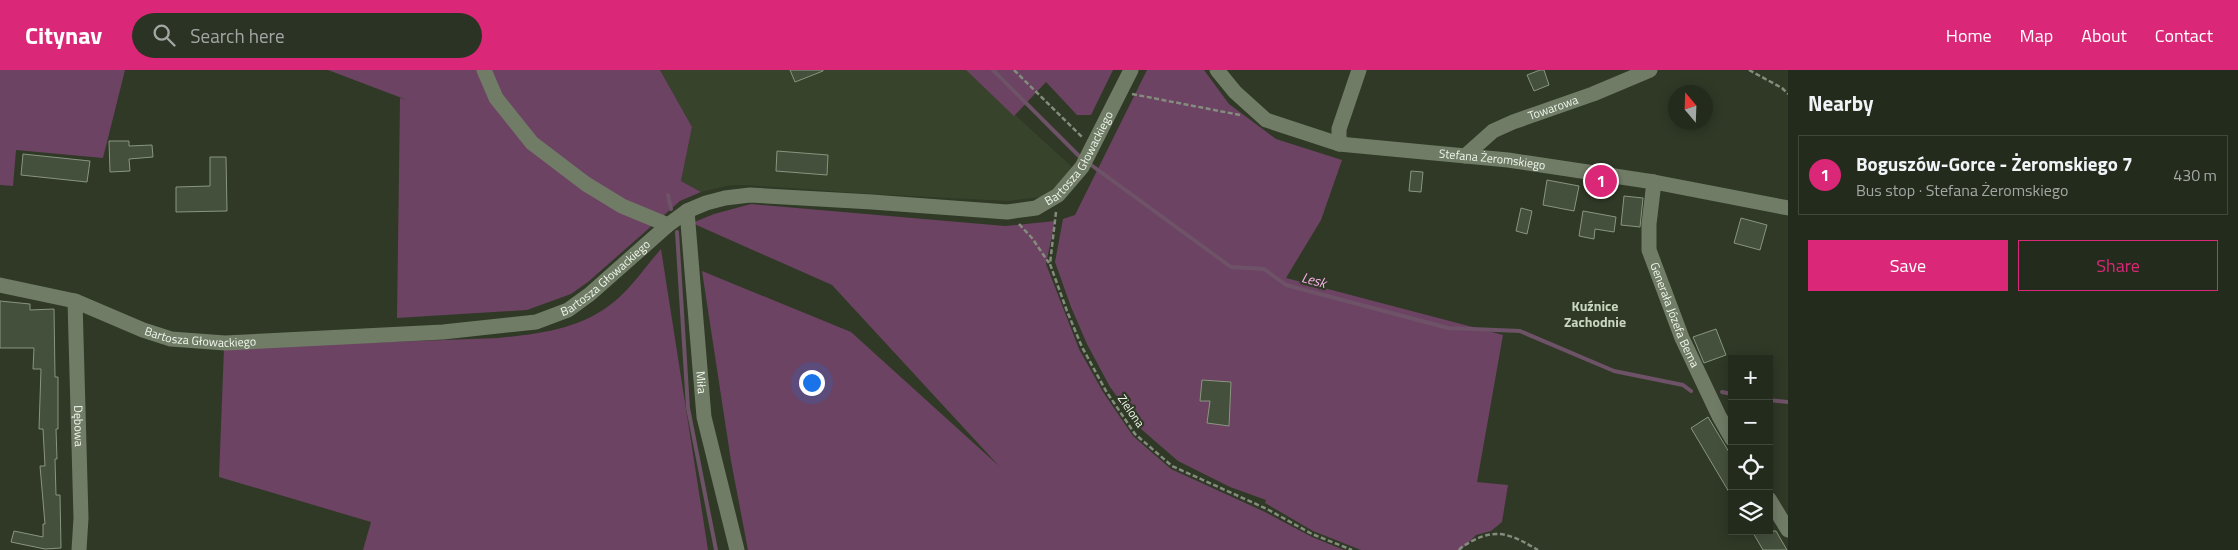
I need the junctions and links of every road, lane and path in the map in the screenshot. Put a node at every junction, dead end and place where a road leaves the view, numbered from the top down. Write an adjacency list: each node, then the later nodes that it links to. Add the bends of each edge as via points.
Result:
1 (484, 70): 19 (street, via 496,98 532,143 586,184 622,206)
2 (1014, 70): 12 (path)
3 (1132, 70): 8 (street, Bartosza Głowackiego)
4 (1217, 70): 10 (street, Stefana Żeromskiego, via 1235,92)
5 (1359, 70): 11 (street, via 1339,129)
6 (1650, 70): 13 (street, Towarowa, via 1492,131)
7 (1749, 70): 9 (path)
8 (1120, 92): 10 (path); 12 (street, Bartosza Głowackiego)
9 (1788, 94)
10 (1266, 120): 11 (street, Stefana Żeromskiego)
11 (1339, 144): 13 (street, Stefana Żeromskiego)
12 (1087, 156): 15 (street, Bartosza Głowackiego)
13 (1465, 156): 14 (street, Stefana Żeromskiego)
14 (1654, 182): 16 (street, Stefana Żeromskiego); 23 (street, Generała Józefa Bema, via 1649,250 1682,338)
15 (1058, 195): 18 (street, Bartosza Głowackiego, via 1036,208); 20 (path, Zielona)
16 (1788, 208)
17 (687, 211): 18 (street, Bartosza Głowackiego, via 706,203 750,195); 19 (street, Bartosza Głowackiego); 27 (street, Miła, via 704,417)
18 (1007, 212): 20 (path, via 1032,238)
19 (668, 225): 22 (street, Bartosza Głowackiego, via 590,294 568,310 536,322 443,332 225,343 171,339)
20 (1050, 264): 28 (path, Zielona, via 1082,347 1106,391 1136,434 1172,466)
21 (0, 285): 22 (street, Bartosza Głowackiego)
22 (76, 301): 26 (street, Dębowa)
23 (1728, 432)
24 (1773, 506): 25 (street)
25 (1788, 530)
26 (79, 550)
27 (737, 550)
28 (1352, 550)
29 (1458, 550): 30 (path, via 1492,533 1522,540)
30 (1538, 550)

